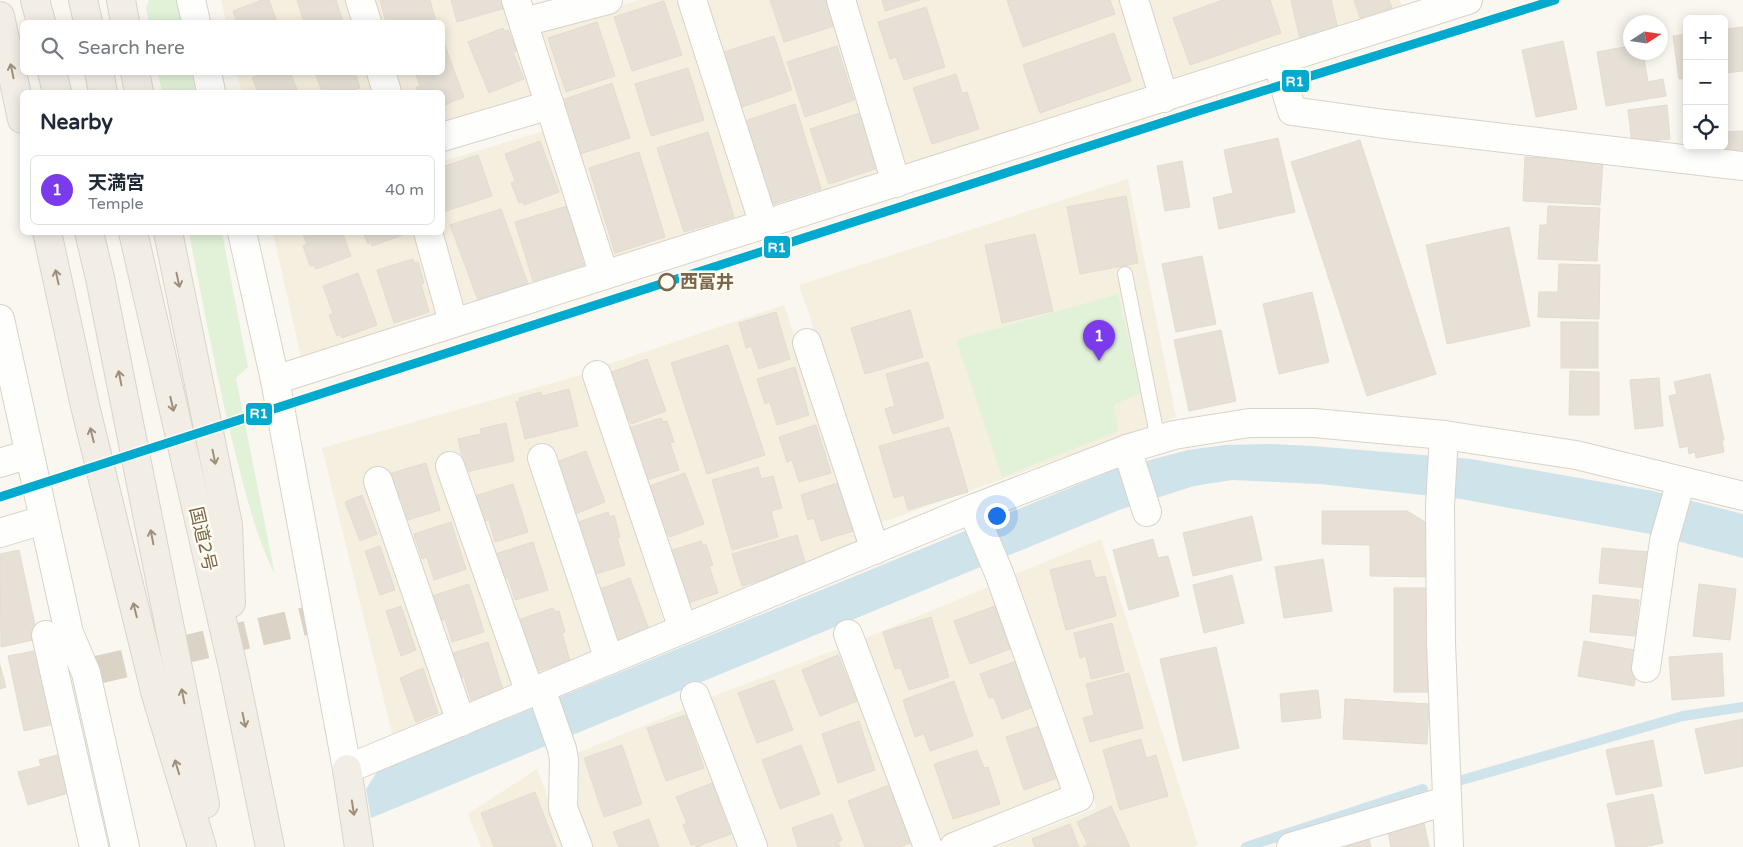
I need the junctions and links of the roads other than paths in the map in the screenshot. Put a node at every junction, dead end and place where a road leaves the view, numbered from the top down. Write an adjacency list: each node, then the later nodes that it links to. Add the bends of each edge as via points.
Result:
1 (36, 0): 14 (highway)
2 (83, 0): 15 (highway)
3 (121, 0): 16 (highway)
4 (191, 0): 17 (street)
5 (360, 0): 18 (street)
6 (608, 0): 12 (street)
7 (692, 0): 36 (street)
8 (841, 0): 35 (street)
9 (1134, 0): 30 (street)
10 (1468, 0): 11 (street)
11 (1416, 8): 19 (street)
12 (520, 11): 31 (street)
13 (0, 16): 32 (highway, one-way to 13)
14 (41, 20)
15 (88, 20)
16 (125, 20)
17 (196, 20)
18 (365, 20)
19 (1277, 61): 30 (street); 34 (street, via 1292,111)
20 (53, 75): 25 (highway)
21 (100, 75): 26 (highway)
22 (136, 75): 27 (highway)
23 (208, 75): 28 (street)
24 (382, 75): 29 (street)
25 (56, 90)
26 (103, 90)
27 (140, 90)
28 (211, 90)
29 (386, 90)
30 (1164, 98): 35 (street)
31 (550, 105): 33 (street); 44 (street)
32 (20, 110)
33 (445, 136)
34 (1743, 166)
35 (896, 183): 36 (street)
36 (764, 225): 44 (street)
37 (48, 235): 78 (highway, one-way to 37, via 156,695 85,406)
38 (90, 235): 79 (highway, one-way to 38)
39 (134, 235): 70 (highway, 国道2号, one-way to 70)
40 (169, 235): 70 (highway, one-way to 70, via 228,525)
41 (243, 235): 49 (street)
42 (429, 235): 46 (street)
43 (1125, 274): 50 (lane)
44 (604, 275): 46 (street)
45 (0, 319): 52 (street)
46 (453, 322): 49 (street)
47 (807, 343): 64 (street)
48 (598, 375): 65 (street)
49 (275, 380): 74 (street, via 313,619)
50 (1158, 440): 51 (street, via 1249,423 1314,423); 53 (street)
51 (1443, 444): 58 (street, via 1576,455); 75 (street, via 1441,642)
52 (29, 454): 55 (street); 62 (street)
53 (1128, 455): 60 (street); 61 (street)
54 (542, 458): 68 (street)
55 (0, 463)
56 (450, 466): 71 (street)
57 (378, 481): 73 (street)
58 (1679, 487): 59 (street); 69 (street, via 1664,541)
59 (1743, 496)
60 (1145, 508)
61 (975, 515): 64 (street); 85 (street, via 1079,798)
62 (43, 520): 63 (street); 77 (street, via 69,634 92,671)
63 (0, 533)
64 (875, 550): 65 (street)
65 (683, 629): 68 (street)
66 (46, 634): 76 (street)
67 (848, 634): 84 (street)
68 (609, 660): 71 (street)
69 (1646, 668)
70 (234, 672): 80 (highway, 国道2号, one-way to 80)
71 (538, 694): 73 (street); 82 (street, via 560,743 564,759 563,808)
72 (695, 696): 83 (street)
73 (461, 722): 74 (street)
74 (347, 769): 81 (highway, one-way to 81)
75 (1446, 801): 86 (street); 87 (street)
76 (94, 847)
77 (125, 847)
78 (202, 847)
79 (214, 847)
80 (270, 847)
81 (359, 847)
82 (578, 847)
83 (753, 847)
84 (928, 847)
85 (954, 847)
86 (1291, 847)
87 (1449, 847)

